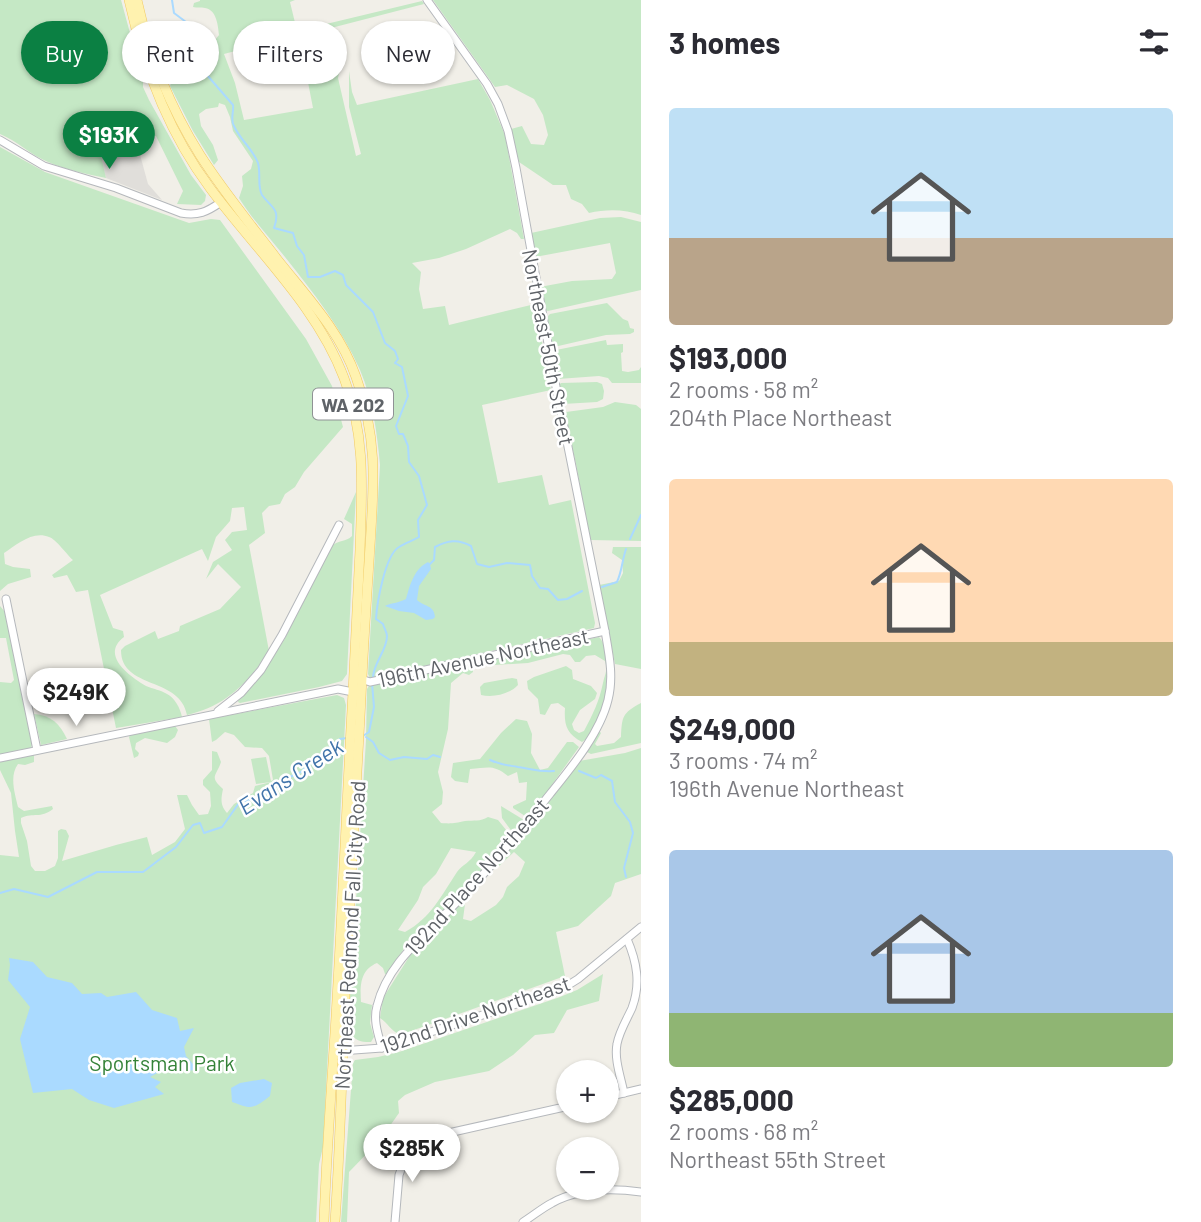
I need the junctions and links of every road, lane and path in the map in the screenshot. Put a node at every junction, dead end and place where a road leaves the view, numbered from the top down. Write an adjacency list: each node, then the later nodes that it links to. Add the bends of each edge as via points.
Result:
1 (128, 0): 5 (main road, Northeast Redmond Fall City Road / WA 202, via 163,110 193,162)
2 (137, 0): 5 (main road, Northeast Redmond Fall City Road / WA 202, via 153,61)
3 (427, 0): 8 (street, Northeast 50th Street, via 487,84 508,131)
4 (0, 140): 5 (street, via 44,166 181,213 202,214)
5 (225, 199): 9 (main road, Northeast Redmond Fall City Road / WA 202, via 328,343 354,408 362,459); 10 (main road, Northeast Redmond Fall City Road / WA 202, via 318,308 355,372 366,405 374,458)
6 (339, 525): 13 (street, via 261,670)
7 (6, 599): 16 (street)
8 (605, 631): 10 (street, 196th Avenue Northeast); 14 (street, Northeast 50th Street, via 611,670)
9 (354, 670): 10 (main road); 11 (main road, Northeast Redmond Fall City Road / WA 202)
10 (369, 681): 12 (main road, Northeast Redmond Fall City Road / WA 202)
11 (353, 692): 12 (main road); 13 (street, 196th Avenue Northeast, via 338,689); 15 (main road, Northeast Redmond Fall City Road / WA 202)
12 (360, 704): 15 (main road, Northeast Redmond Fall City Road / WA 202)
13 (214, 713): 16 (street, 196th Avenue Northeast)
14 (603, 715): 20 (street, 192nd Place Northeast, via 522,831 398,962 376,1008)
15 (355, 725): 21 (main road, Northeast Redmond Fall City Road / WA 202)
16 (37, 750): 17 (street, 196th Avenue Northeast)
17 (0, 758)
18 (641, 928): 19 (street, 192nd Drive Northeast)
19 (628, 939): 20 (street, 192nd Drive Northeast, via 562,989); 23 (street, via 637,962 638,985 617,1044)
20 (382, 1048): 21 (street, 192nd Drive Northeast)
21 (338, 1051): 29 (main road, Northeast Redmond Fall City Road / WA 202); 30 (main road, Northeast Redmond Fall City Road / WA 202)
22 (641, 1089): 23 (street)
23 (624, 1093): 24 (street)
24 (619, 1094)
25 (556, 1109): 31 (street, via 423,1140 410,1151 399,1175)
26 (619, 1190): 27 (street)
27 (641, 1192)
28 (557, 1200): 32 (street)
29 (324, 1222)
30 (335, 1222)
31 (395, 1222)
32 (523, 1222)

